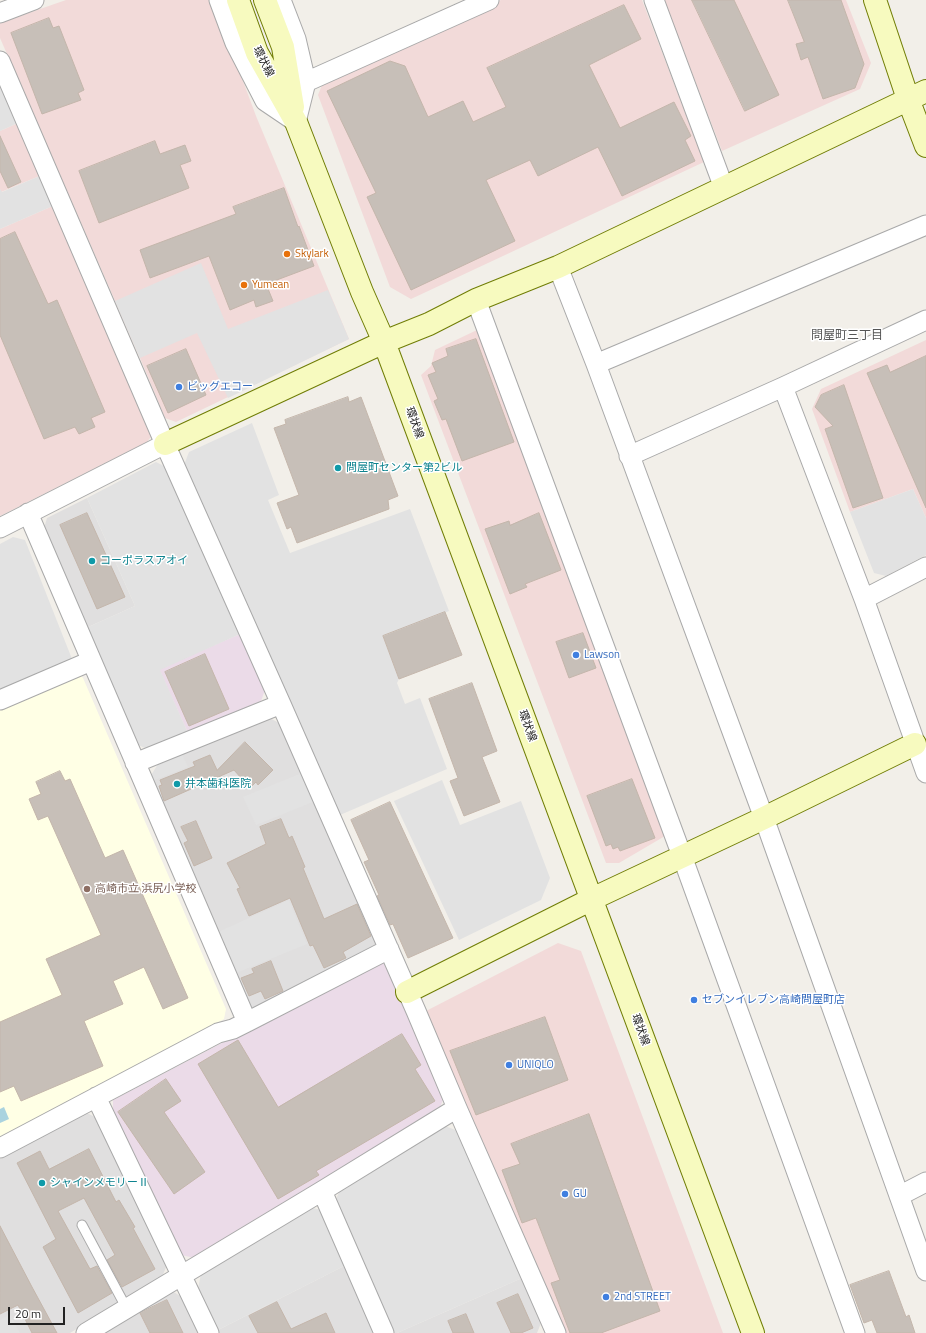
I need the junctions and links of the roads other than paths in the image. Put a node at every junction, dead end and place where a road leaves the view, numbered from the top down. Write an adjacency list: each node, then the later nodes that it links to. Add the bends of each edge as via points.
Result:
1 (34, 0): 9 (street)
2 (219, 0): 13 (street, via 235,43 265,101)
3 (238, 0): 13 (street, 環状線, via 257,53)
4 (265, 0): 13 (street, 環状線, via 283,47)
5 (281, 0): 11 (street, via 296,39)
6 (489, 0): 11 (street)
7 (654, 0): 15 (street)
8 (875, 0): 12 (street)
9 (0, 13)
10 (0, 60): 23 (street)
11 (306, 82): 13 (street)
12 (917, 95): 14 (street); 15 (street)
13 (296, 122): 20 (street, 環状線)
14 (926, 146)
15 (724, 188): 17 (street)
16 (926, 225): 21 (street)
17 (558, 267): 18 (street); 21 (street)
18 (476, 300): 20 (street, via 429,324); 36 (street)
19 (926, 320): 22 (street)
20 (384, 342): 23 (street); 37 (street, 環状線)
21 (596, 364): 24 (street)
22 (783, 387): 24 (street); 28 (street)
23 (165, 444): 25 (street); 31 (street)
24 (629, 456): 35 (street)
25 (28, 513): 26 (street); 29 (street)
26 (0, 528)
27 (926, 568): 28 (street)
28 (864, 598): 32 (street)
29 (91, 660): 30 (street); 33 (street)
30 (0, 700)
31 (281, 704): 33 (street); 38 (street)
32 (915, 744): 34 (street); 35 (street)
33 (136, 763): 40 (street)
34 (926, 773)
35 (764, 818): 36 (street); 46 (street)
36 (682, 856): 37 (street); 56 (street)
37 (592, 900): 39 (street); 55 (street, 環状線)
38 (389, 949): 39 (street); 40 (street)
39 (407, 992): 42 (street)
40 (247, 1022): 41 (street, via 218,1033)
41 (96, 1097): 43 (street); 49 (street)
42 (457, 1108): 45 (street); 54 (street)
43 (0, 1148)
44 (926, 1182): 46 (street)
45 (322, 1192): 49 (street); 53 (street)
46 (899, 1196): 48 (street)
47 (82, 1225): 50 (lane)
48 (926, 1271)
49 (181, 1276): 50 (street); 52 (street)
50 (127, 1309): 51 (street)
51 (86, 1333)
52 (208, 1333)
53 (384, 1333)
54 (556, 1333)
55 (753, 1333)
56 (855, 1333)

